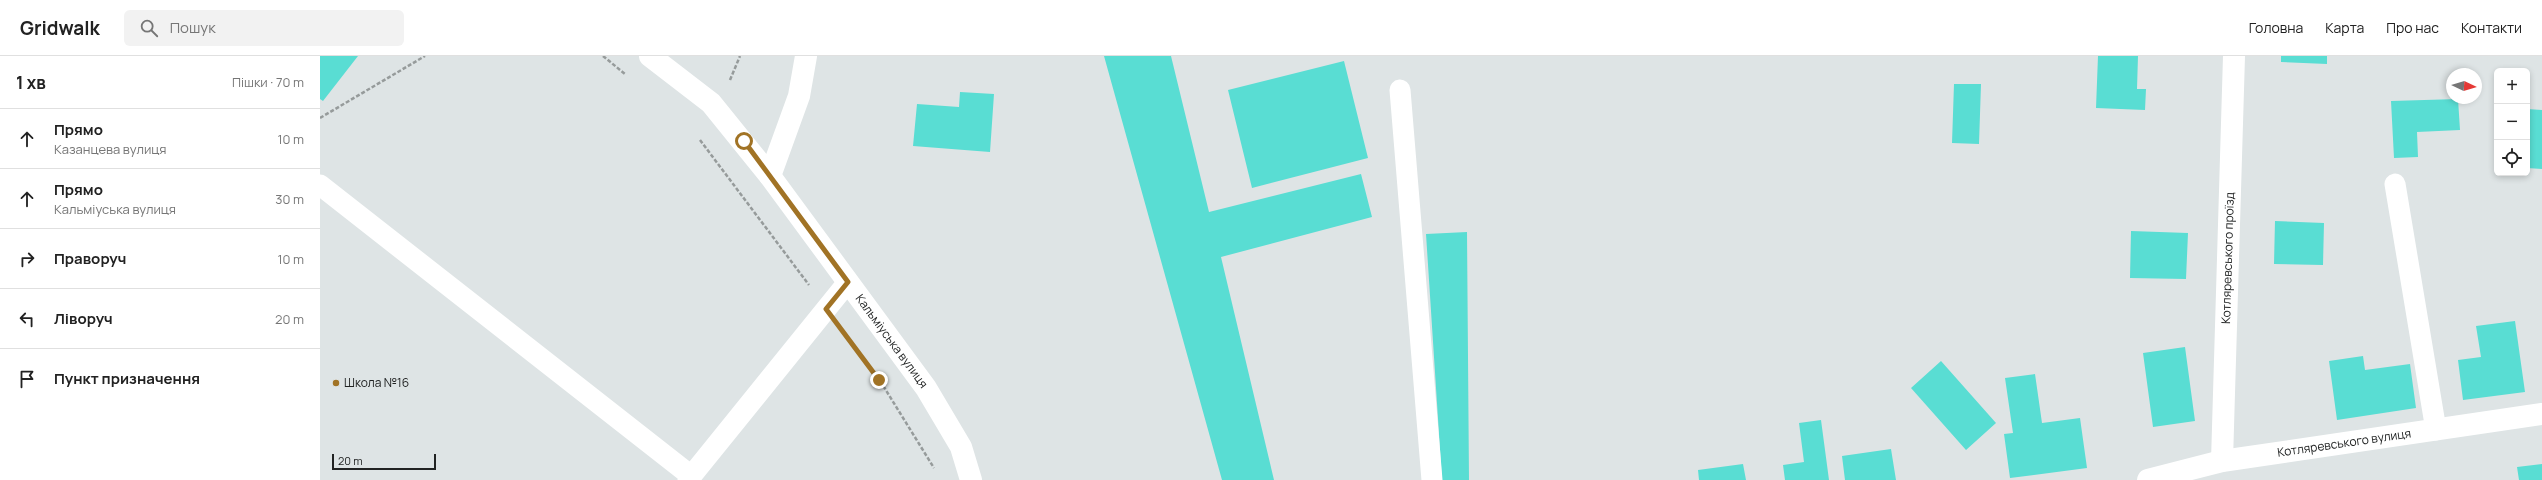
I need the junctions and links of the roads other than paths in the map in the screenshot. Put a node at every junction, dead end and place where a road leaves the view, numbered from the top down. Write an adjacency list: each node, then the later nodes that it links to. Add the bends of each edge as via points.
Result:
1 (650, 56): 5 (street, Кальміуська вулиця, via 711,103)
2 (806, 56): 5 (street, via 799,96)
3 (2234, 56): 11 (street, Котляревського проїзд)
4 (1400, 90): 14 (lane)
5 (770, 176): 8 (street, Кальміуська вулиця)
6 (2395, 184): 10 (lane)
7 (320, 185): 12 (lane)
8 (848, 282): 12 (lane); 13 (street, Кальміуська вулиця, via 926,388 961,447)
9 (2542, 414): 10 (street, Котляревського вулиця)
10 (2436, 430): 11 (street, Котляревського вулиця)
11 (2222, 461): 15 (street, Котляревського вулиця)
12 (689, 478)
13 (972, 480)
14 (1432, 480)
15 (2148, 480)

